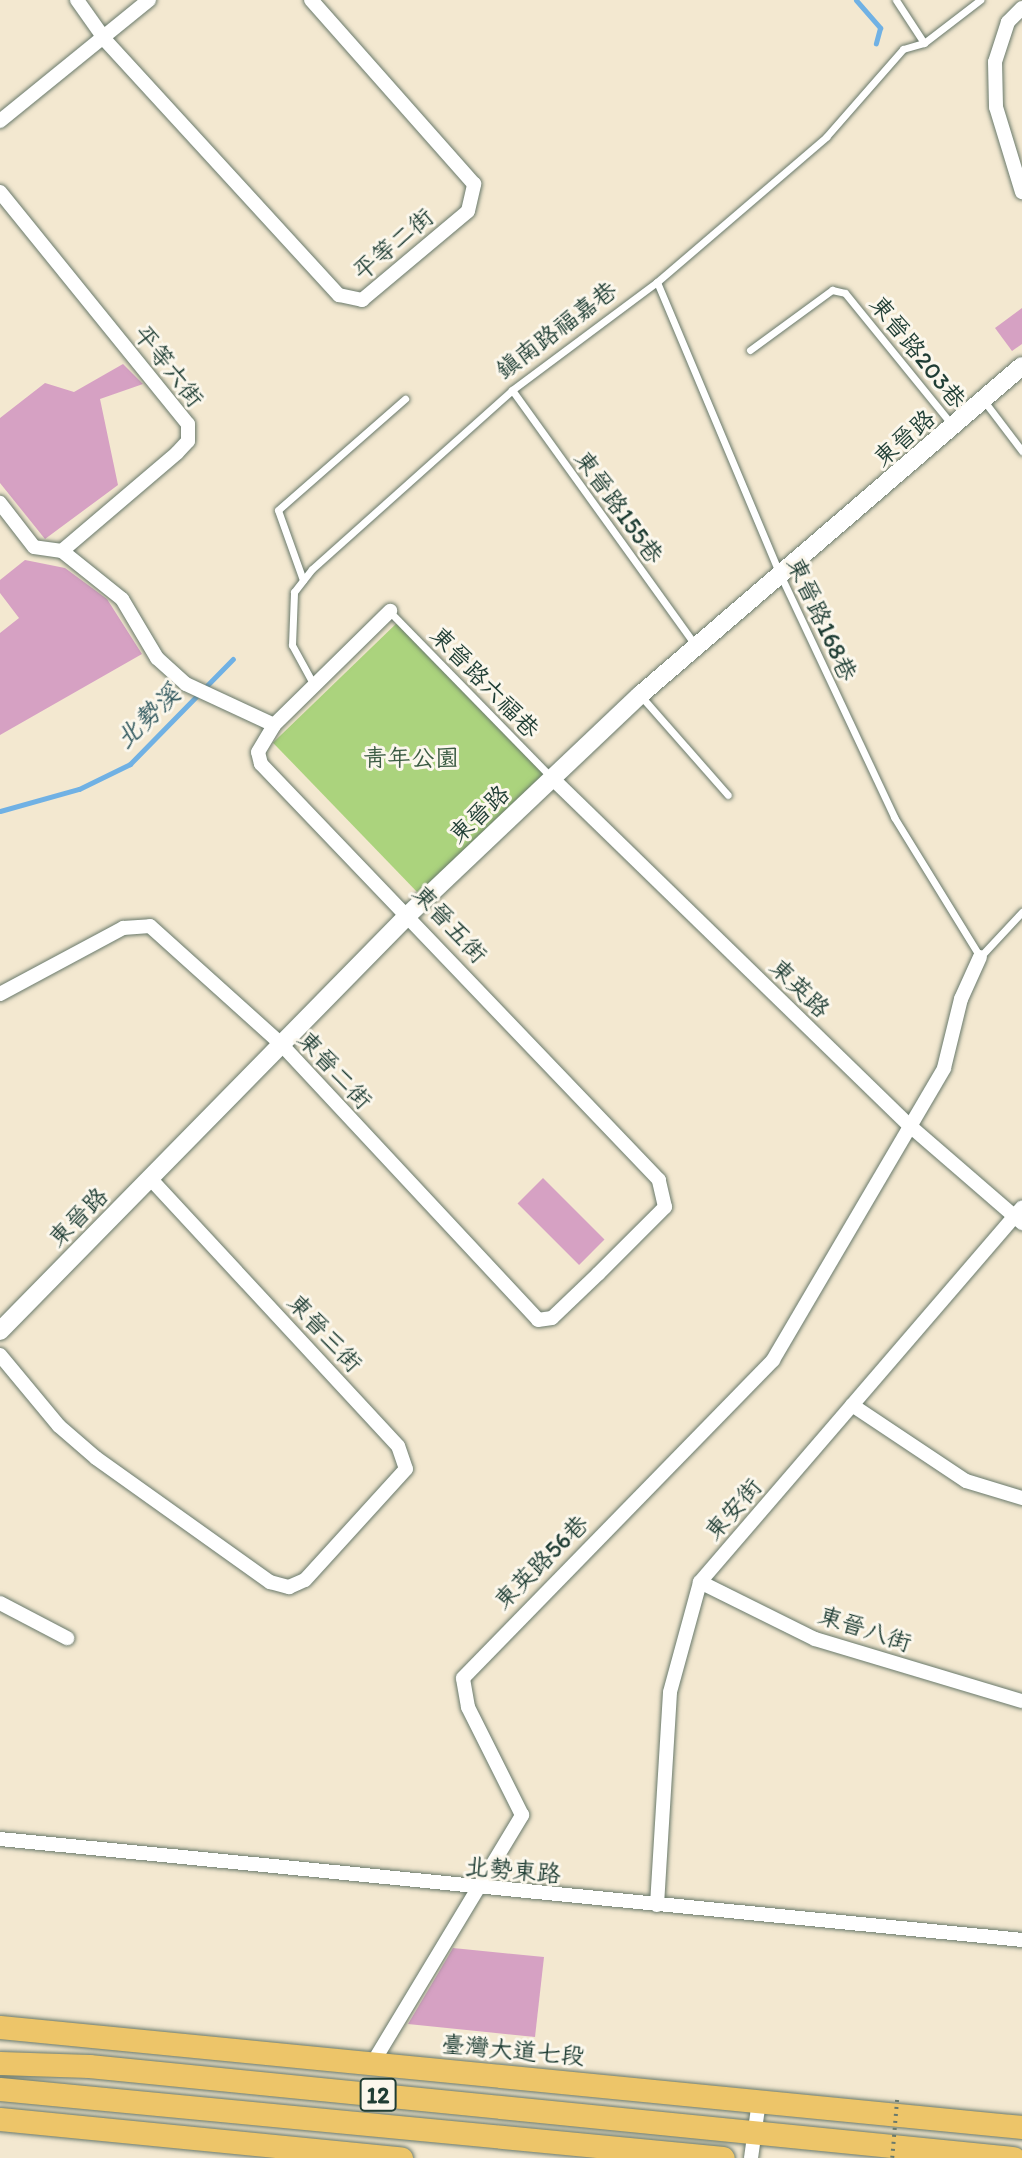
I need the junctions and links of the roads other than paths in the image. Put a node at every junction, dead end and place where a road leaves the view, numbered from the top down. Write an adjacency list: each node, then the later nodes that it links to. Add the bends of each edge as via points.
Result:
1 (77, 0): 7 (street, 平等二街)
2 (149, 0): 7 (street)
3 (311, 0): 7 (street, 平等二街, via 474,184 468,211 362,300 339,295)
4 (896, 0): 8 (lane)
5 (980, 0): 8 (lane, 鎮南路福嘉巷)
6 (1022, 8): 11 (street, via 1008,22 995,62 996,107)
7 (106, 41): 9 (street)
8 (924, 43): 12 (lane, 鎮南路福嘉巷, via 903,49 826,137)
9 (0, 121)
10 (0, 192): 21 (street, 平等六街, via 188,424 188,441 177,453)
11 (1022, 192)
12 (657, 282): 15 (lane, 鎮南路福嘉巷); 22 (lane, 東晉路168巷)
13 (750, 351): 18 (lane, 東晉路203巷, via 832,290 845,293)
14 (1022, 366): 17 (street, 東晉路)
15 (512, 390): 23 (lane, 鎮南路福嘉巷); 25 (lane, 東晉路155巷)
16 (405, 399): 23 (lane, via 278,510)
17 (984, 400): 18 (street, 東晉路); 19 (lane)
18 (954, 427): 22 (street, 東晉路)
19 (1022, 451)
20 (0, 503): 21 (street, via 34,547)
21 (62, 551): 28 (street, via 121,599 157,658 186,684)
22 (778, 570): 25 (street, 東晉路); 33 (lane, 東晉路168巷, via 894,817)
23 (303, 580): 26 (lane, via 294,592 292,645)
24 (390, 611): 26 (street, 東晉五街); 29 (lane, 東晉路六福巷)
25 (695, 645): 27 (street, 東晉路)
26 (316, 688): 28 (street, 東晉五街)
27 (640, 695): 29 (street, 東晉路); 30 (lane)
28 (274, 725): 32 (street, 東晉五街, via 258,752 261,764)
29 (553, 779): 32 (street, 東晉路); 36 (street, 東英路)
30 (728, 795)
31 (1022, 912): 33 (lane)
32 (409, 914): 35 (street, 東晉路); 39 (street, 東晉五街, via 666,1192 665,1207)
33 (980, 957): 36 (street, via 961,999 944,1068)
34 (0, 994): 35 (street, 東晉二街, via 122,928 150,926)
35 (281, 1044): 37 (street, 東晉路); 39 (street, 東晉二街, via 538,1320 552,1318)
36 (909, 1125): 38 (street, 東英路); 49 (street, 東英路56巷, via 774,1360 463,1678 468,1707 522,1815)
37 (150, 1178): 40 (street, 東晉路); 41 (street, 東晉三街, via 398,1446 406,1469 305,1580 289,1587 270,1583 96,1458 59,1426)
38 (1019, 1216): 42 (street, 東安街)
39 (598, 1274)
40 (0, 1331)
41 (0, 1355)
42 (852, 1405): 43 (street, via 966,1481); 44 (street, 東安街)
43 (1022, 1499)
44 (700, 1582): 47 (street, 東晉八街, via 816,1639); 50 (street, 東安街, via 670,1692)
45 (0, 1603): 46 (street)
46 (67, 1638)
47 (1022, 1701)
48 (0, 1839): 49 (street, 北勢東路)
49 (480, 1890): 50 (street, 北勢東路); 54 (street, 東英路56巷)
50 (657, 1905): 51 (street, 北勢東路)
51 (1022, 1940)
52 (0, 2027): 54 (main road, 臺灣大道七段 / 12)
53 (0, 2063): 59 (main road, 12, via 89,2066)
54 (372, 2064): 56 (main road, 臺灣大道七段 / 12)
55 (0, 2089): 62 (main road, 12)
56 (759, 2101): 58 (main road, 臺灣大道七段 / 12); 59 (street)
57 (0, 2119): 60 (main road)
58 (1022, 2127)
59 (755, 2134): 63 (street); 64 (main road, 12)
60 (292, 2152): 61 (main road)
61 (401, 2158)
62 (723, 2158)
63 (751, 2158)
64 (1013, 2158)

